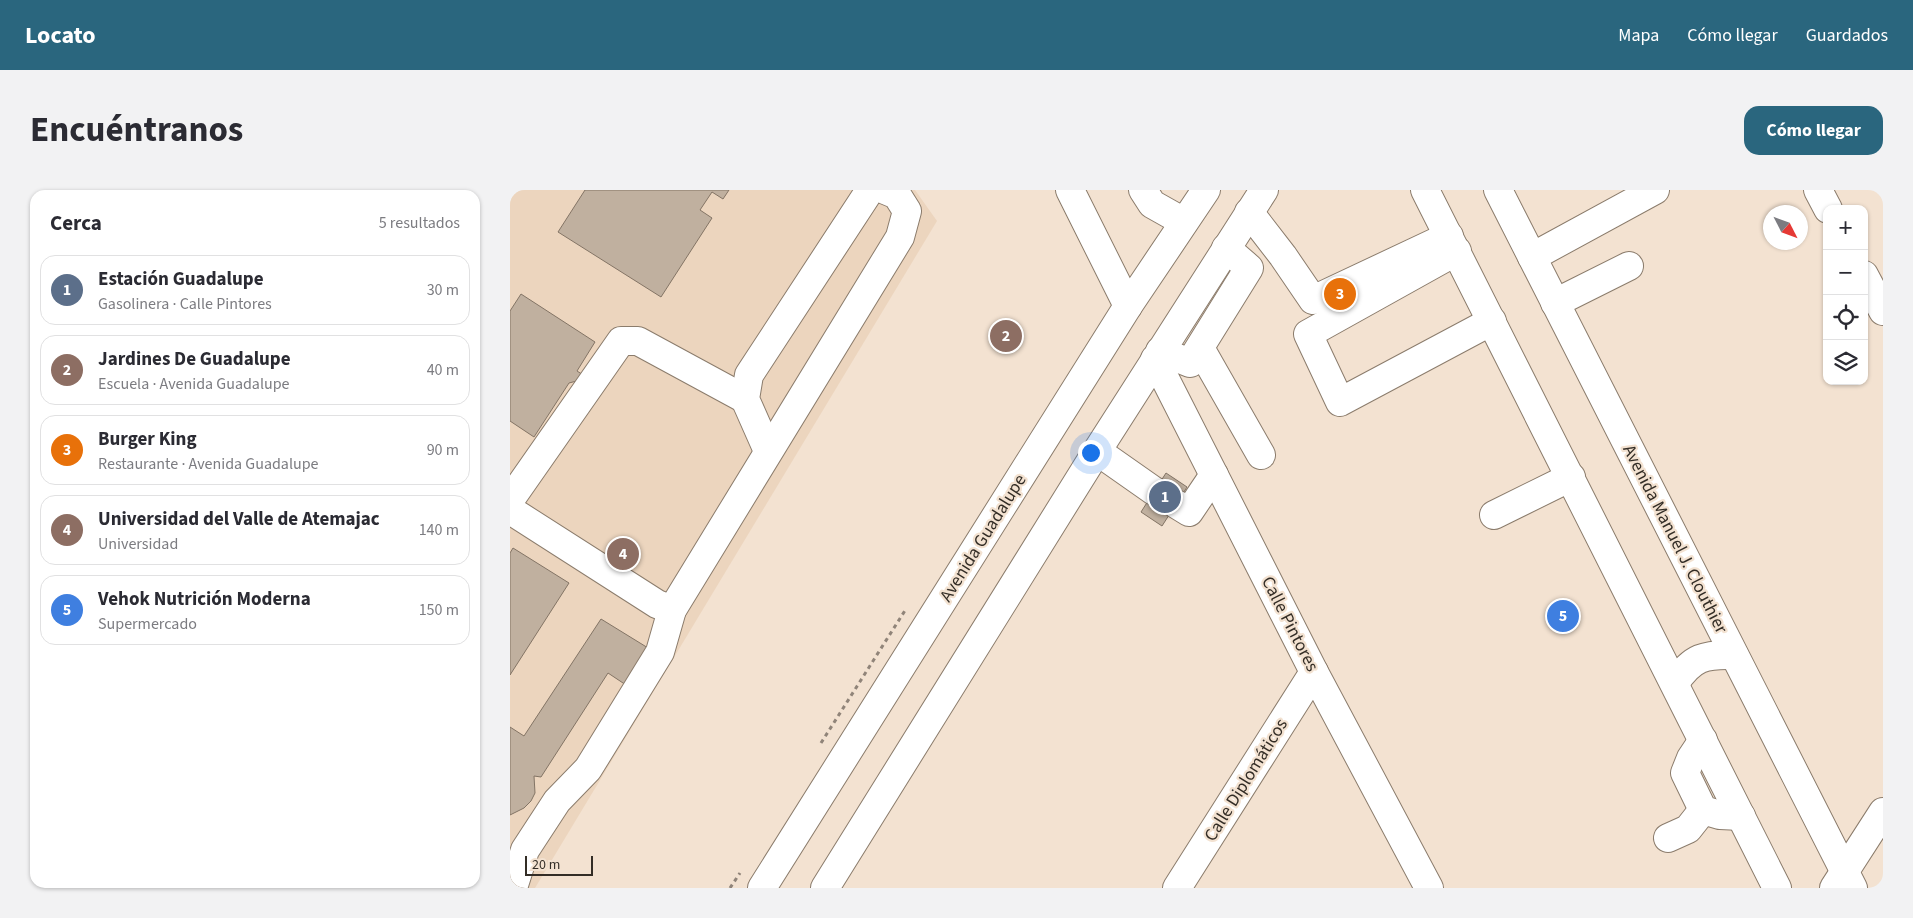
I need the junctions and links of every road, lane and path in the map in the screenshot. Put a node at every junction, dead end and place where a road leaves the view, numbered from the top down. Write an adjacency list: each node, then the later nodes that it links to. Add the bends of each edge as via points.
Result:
1 (870, 190): 23 (main road, via 750,375)
2 (885, 190): 24 (main road, via 897,195 907,211 900,238)
3 (1070, 190): 19 (main road)
4 (1143, 190): 13 (main road, via 1152,204)
5 (1206, 190): 13 (main road, Avenida Guadalupe)
6 (1264, 190): 12 (main road)
7 (1426, 190): 14 (main road)
8 (1498, 190): 16 (main road, Avenida Manuel J. Clouthier)
9 (1655, 190): 16 (main road)
10 (1818, 190): 11 (main road)
11 (1826, 205)
12 (1249, 212): 14 (main road, via 1313,300); 15 (main road)
13 (1184, 222): 19 (main road, Avenida Guadalupe)
14 (1453, 244): 20 (main road); 20 (main road, via 1308,334 1340,402)
15 (1226, 248): 21 (main road, via 1249,268); 22 (main road)
16 (1532, 257): 18 (main road, Avenida Manuel J. Clouthier)
17 (1629, 266): 18 (main road)
18 (1555, 303): 33 (main road, Avenida Manuel J. Clouthier)
19 (1128, 306): 43 (main road, Avenida Guadalupe)
20 (1492, 320): 28 (main road)
21 (1200, 348): 22 (main road, via 1190,364); 26 (main road)
22 (1158, 355): 25 (main road); 27 (main road, Calle Pintores)
23 (745, 399): 24 (main road); 29 (main road, via 638,341 621,340)
24 (768, 451): 32 (main road)
25 (1097, 451): 27 (main road, via 1189,512); 44 (main road)
26 (1261, 455)
27 (1214, 475): 34 (main road, Calle Pintores)
28 (1571, 476): 31 (main road); 35 (main road)
29 (510, 500)
30 (510, 510): 32 (main road, via 657,604)
31 (1494, 515)
32 (672, 610): 42 (main road, via 660,652 588,769 557,801 525,850)
33 (1734, 655): 35 (main road, via 1712,654 1695,661); 41 (main road, Avenida Manuel J. Clouthier)
34 (1314, 672): 45 (main road, Calle Diplomáticos); 46 (main road, Calle Pintores)
35 (1675, 683): 36 (main road)
36 (1703, 740): 37 (main road, via 1686,773); 39 (main road)
37 (1703, 810): 39 (main road); 40 (main road, via 1688,829)
38 (1883, 812): 41 (main road)
39 (1741, 816): 47 (main road)
40 (1668, 838)
41 (1844, 883)
42 (513, 888)
43 (762, 888)
44 (825, 888)
45 (1177, 888)
46 (1429, 888)
47 (1777, 888)

